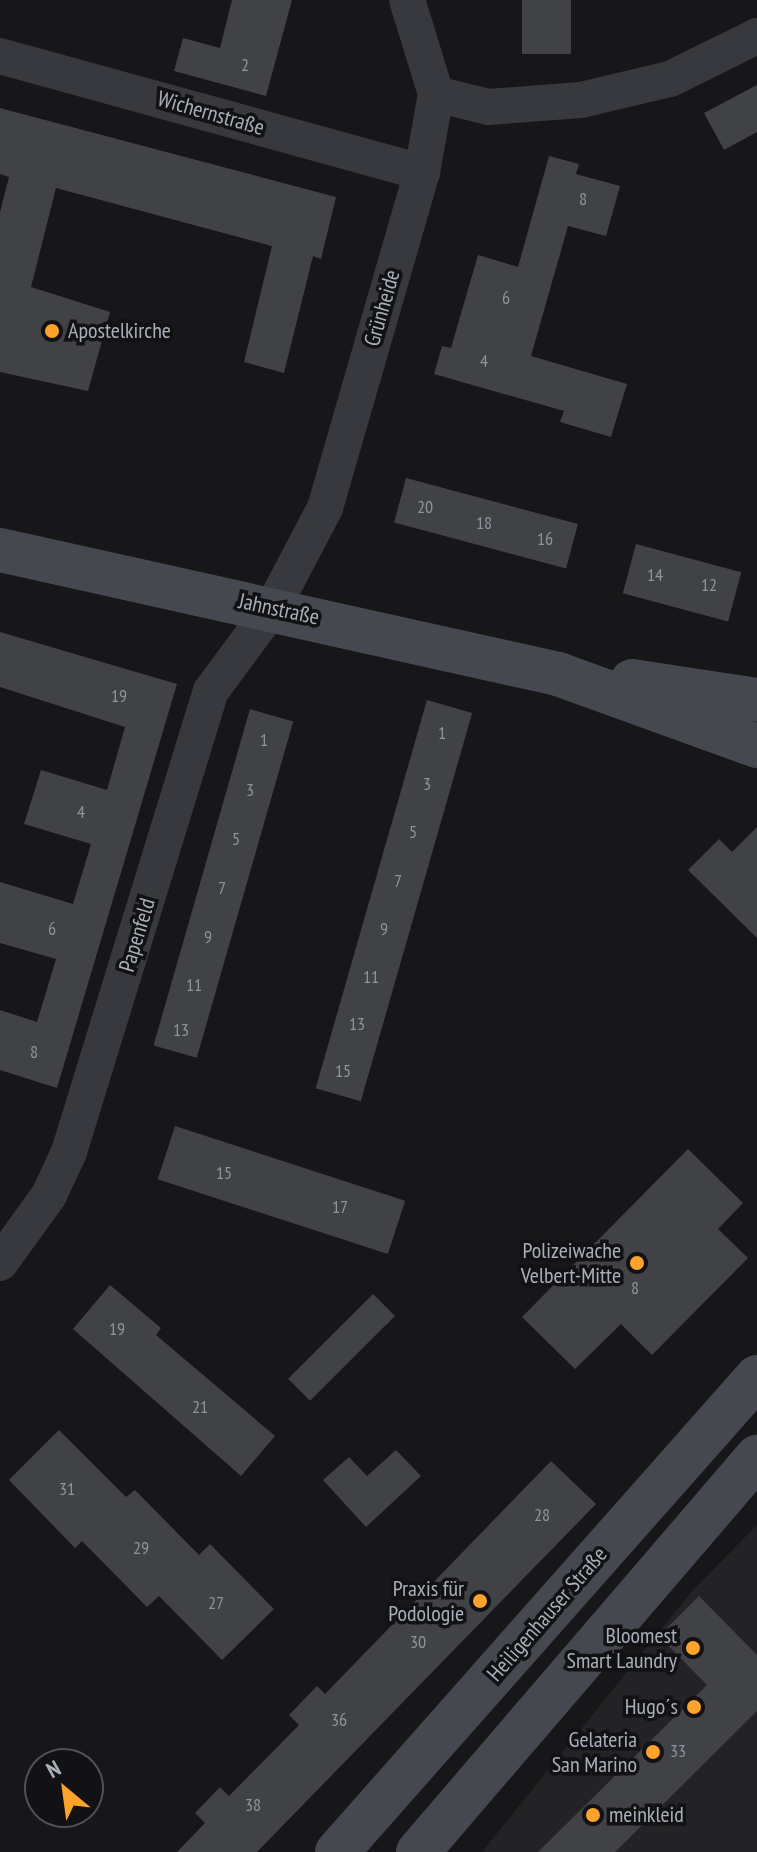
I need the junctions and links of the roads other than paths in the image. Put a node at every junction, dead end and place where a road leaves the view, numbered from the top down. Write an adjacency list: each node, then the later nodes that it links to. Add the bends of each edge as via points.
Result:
1 (407, 0): 4 (street, Grünheide)
2 (757, 36): 4 (street, via 670,79 581,100 488,107)
3 (0, 56): 5 (street, Wichernstraße)
4 (436, 94): 5 (street, Grünheide)
5 (422, 172): 7 (street, Grünheide, via 316,534)
6 (0, 550): 7 (main road, Jahnstraße)
7 (273, 607): 8 (main road, Jahnstraße); 11 (street, Papenfeld, via 211,691 69,1152 49,1195)
8 (558, 674): 9 (main road, Jahnstraße); 10 (main road, Jahnstraße)
9 (757, 700)
10 (757, 746)
11 (0, 1263)
12 (757, 1377): 14 (main road, Heiligenhauser Straße)
13 (757, 1457): 15 (main road)
14 (337, 1852)
15 (418, 1852)

